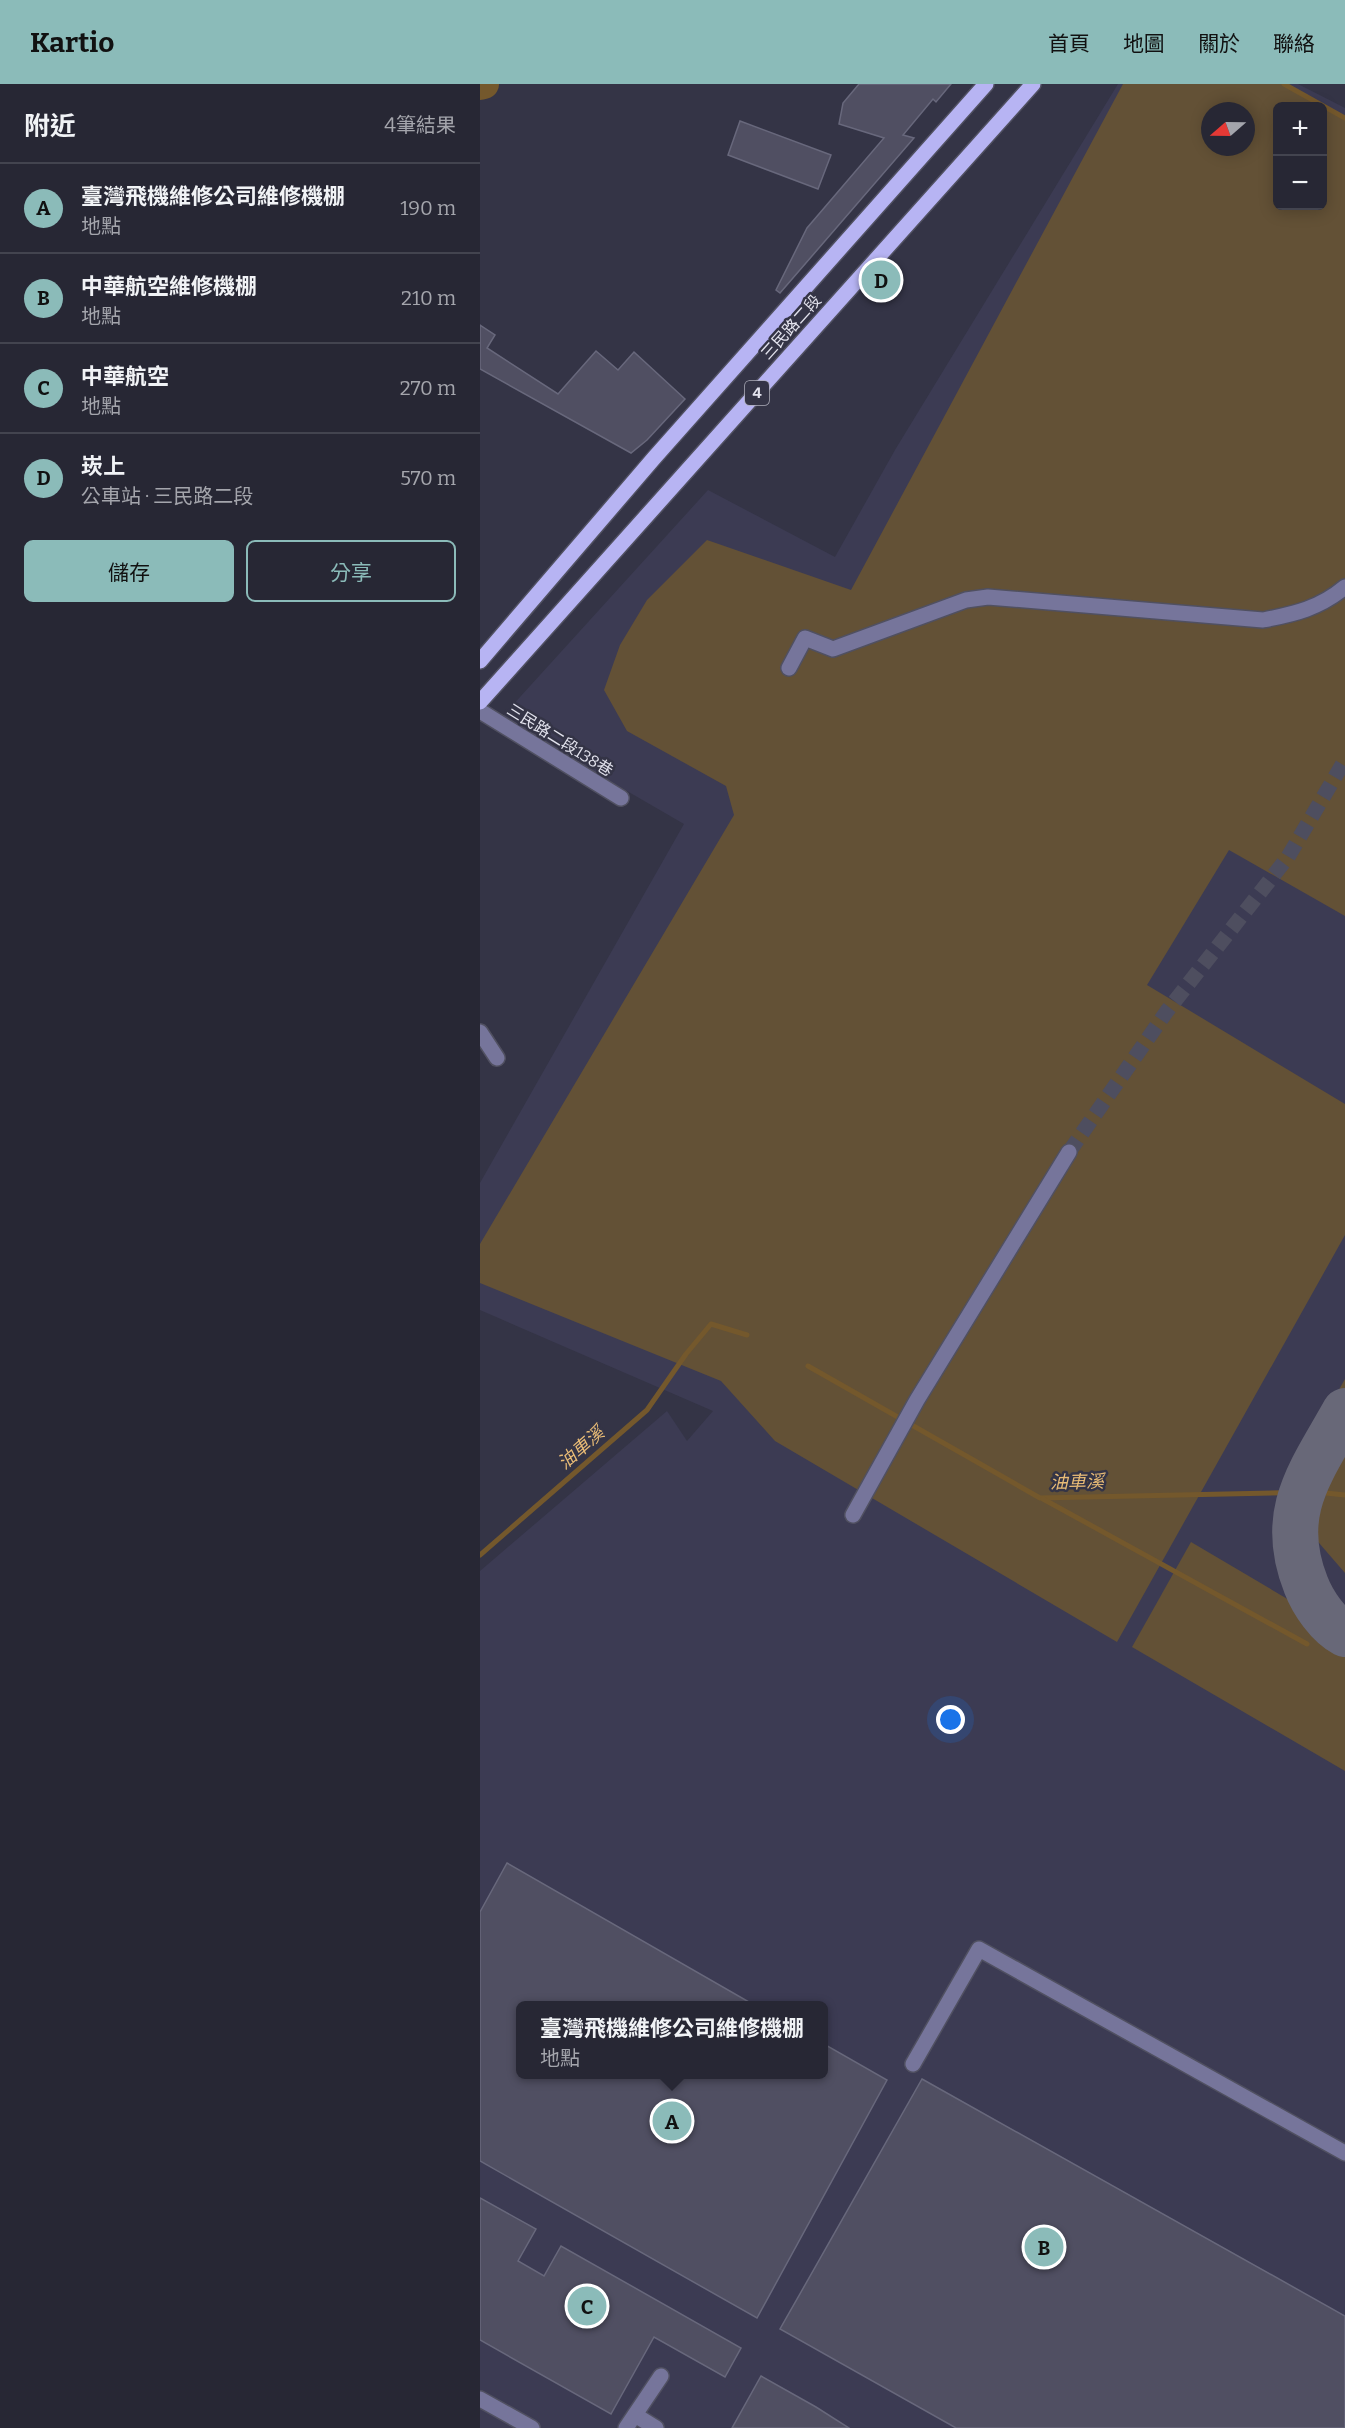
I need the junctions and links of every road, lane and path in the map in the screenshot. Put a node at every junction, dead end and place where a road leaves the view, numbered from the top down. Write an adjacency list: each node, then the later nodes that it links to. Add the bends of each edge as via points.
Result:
1 (986, 84): 4 (main road, 三民路二段 / 4)
2 (1033, 84): 6 (main road, 三民路二段 / 4)
3 (1345, 587): 5 (street, via 1329,601 1299,614 1263,620 988,597 966,600 833,649 805,638)
4 (480, 660)
5 (789, 668)
6 (480, 702)
7 (480, 711): 8 (street, 三民路二段138巷)
8 (621, 798)
9 (480, 1032): 10 (street)
10 (497, 1058)
11 (1069, 1152): 12 (street)
12 (853, 1515)
13 (913, 2064): 14 (street, via 979,1949)
14 (1345, 2153)
15 (661, 2376): 17 (street)
16 (480, 2399): 18 (street)
17 (630, 2422): 19 (street)
18 (532, 2428)
19 (656, 2428)

